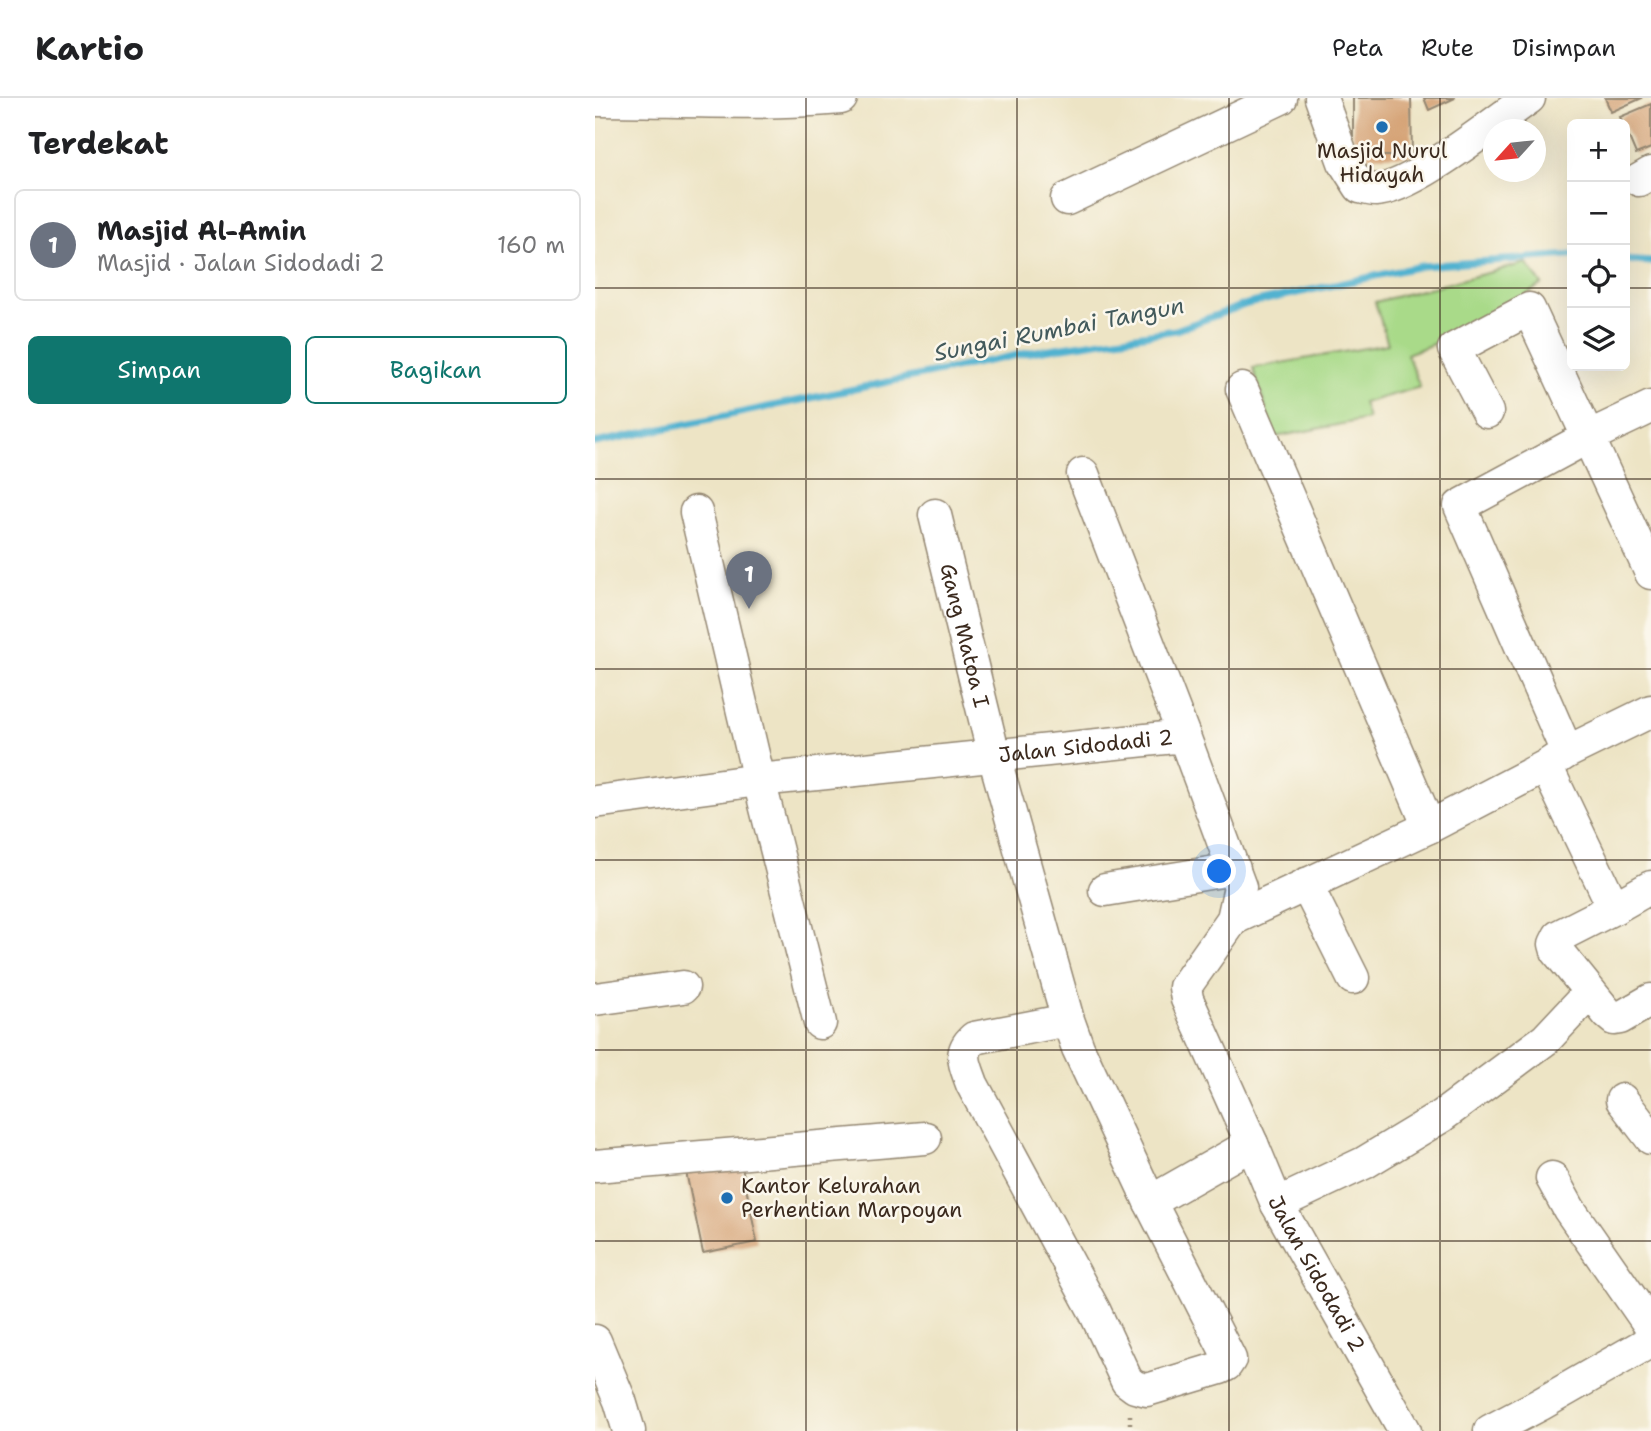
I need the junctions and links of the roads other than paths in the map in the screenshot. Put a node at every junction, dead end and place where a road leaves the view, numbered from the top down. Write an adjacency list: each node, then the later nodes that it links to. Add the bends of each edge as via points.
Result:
1 (1281, 98): 7 (street)
2 (1321, 98): 6 (street, via 1344,162 1360,187 1375,190 1430,168)
3 (598, 99): 5 (street)
4 (827, 99): 5 (street)
5 (705, 100)
6 (1516, 102)
7 (1067, 199)
8 (1242, 389): 22 (street)
9 (1651, 407): 11 (street)
10 (1487, 412): 11 (street, via 1454,349 1529,309)
11 (1588, 437): 15 (street); 19 (street, via 1460,506)
12 (1083, 474): 17 (street)
13 (696, 512): 20 (street)
14 (935, 515): 18 (street, Gang Matoa I)
15 (1651, 573)
16 (1651, 711): 19 (street)
17 (1184, 736): 18 (street, Jalan Sidodadi 2); 23 (street, Jalan Sidodadi 2)
18 (993, 756): 20 (street, Jalan Sidodadi 2); 34 (street, Gang Matoa I)
19 (1556, 759): 22 (street); 27 (street)
20 (759, 780): 21 (street, Jalan Sidodadi 2); 35 (street)
21 (595, 802)
22 (1429, 827): 24 (street)
23 (1234, 869): 26 (street); 28 (street, Jalan Sidodadi 2, via 1240,887)
24 (1306, 884): 28 (street); 29 (street)
25 (1651, 887): 27 (street)
26 (1105, 890)
27 (1614, 908): 31 (street, via 1559,936 1555,944)
28 (1233, 919): 39 (street, Jalan Sidodadi 2, via 1185,987)
29 (1353, 978)
30 (684, 987): 32 (street)
31 (1590, 992): 33 (street, via 1614,1019); 43 (street, via 1546,1039 1442,1116 1364,1163)
32 (595, 999)
33 (1651, 1000)
34 (1068, 1020): 42 (street, Gang Matoa I); 42 (street, Gang Matoa I, via 974,1038 963,1059 1127,1381 1147,1390 1220,1368 1230,1359)
35 (820, 1023)
36 (1622, 1100): 38 (street)
37 (925, 1138): 40 (street)
38 (1651, 1138)
39 (1252, 1144): 42 (street); 43 (street, Jalan Sidodadi 2)
40 (595, 1166)
41 (1552, 1178): 44 (street)
42 (1150, 1202)
43 (1277, 1204): 48 (street, Jalan Sidodadi 2)
44 (1651, 1327)
45 (1651, 1340): 49 (street)
46 (595, 1341): 47 (street)
47 (629, 1431)
48 (1405, 1431)
49 (1490, 1431)

